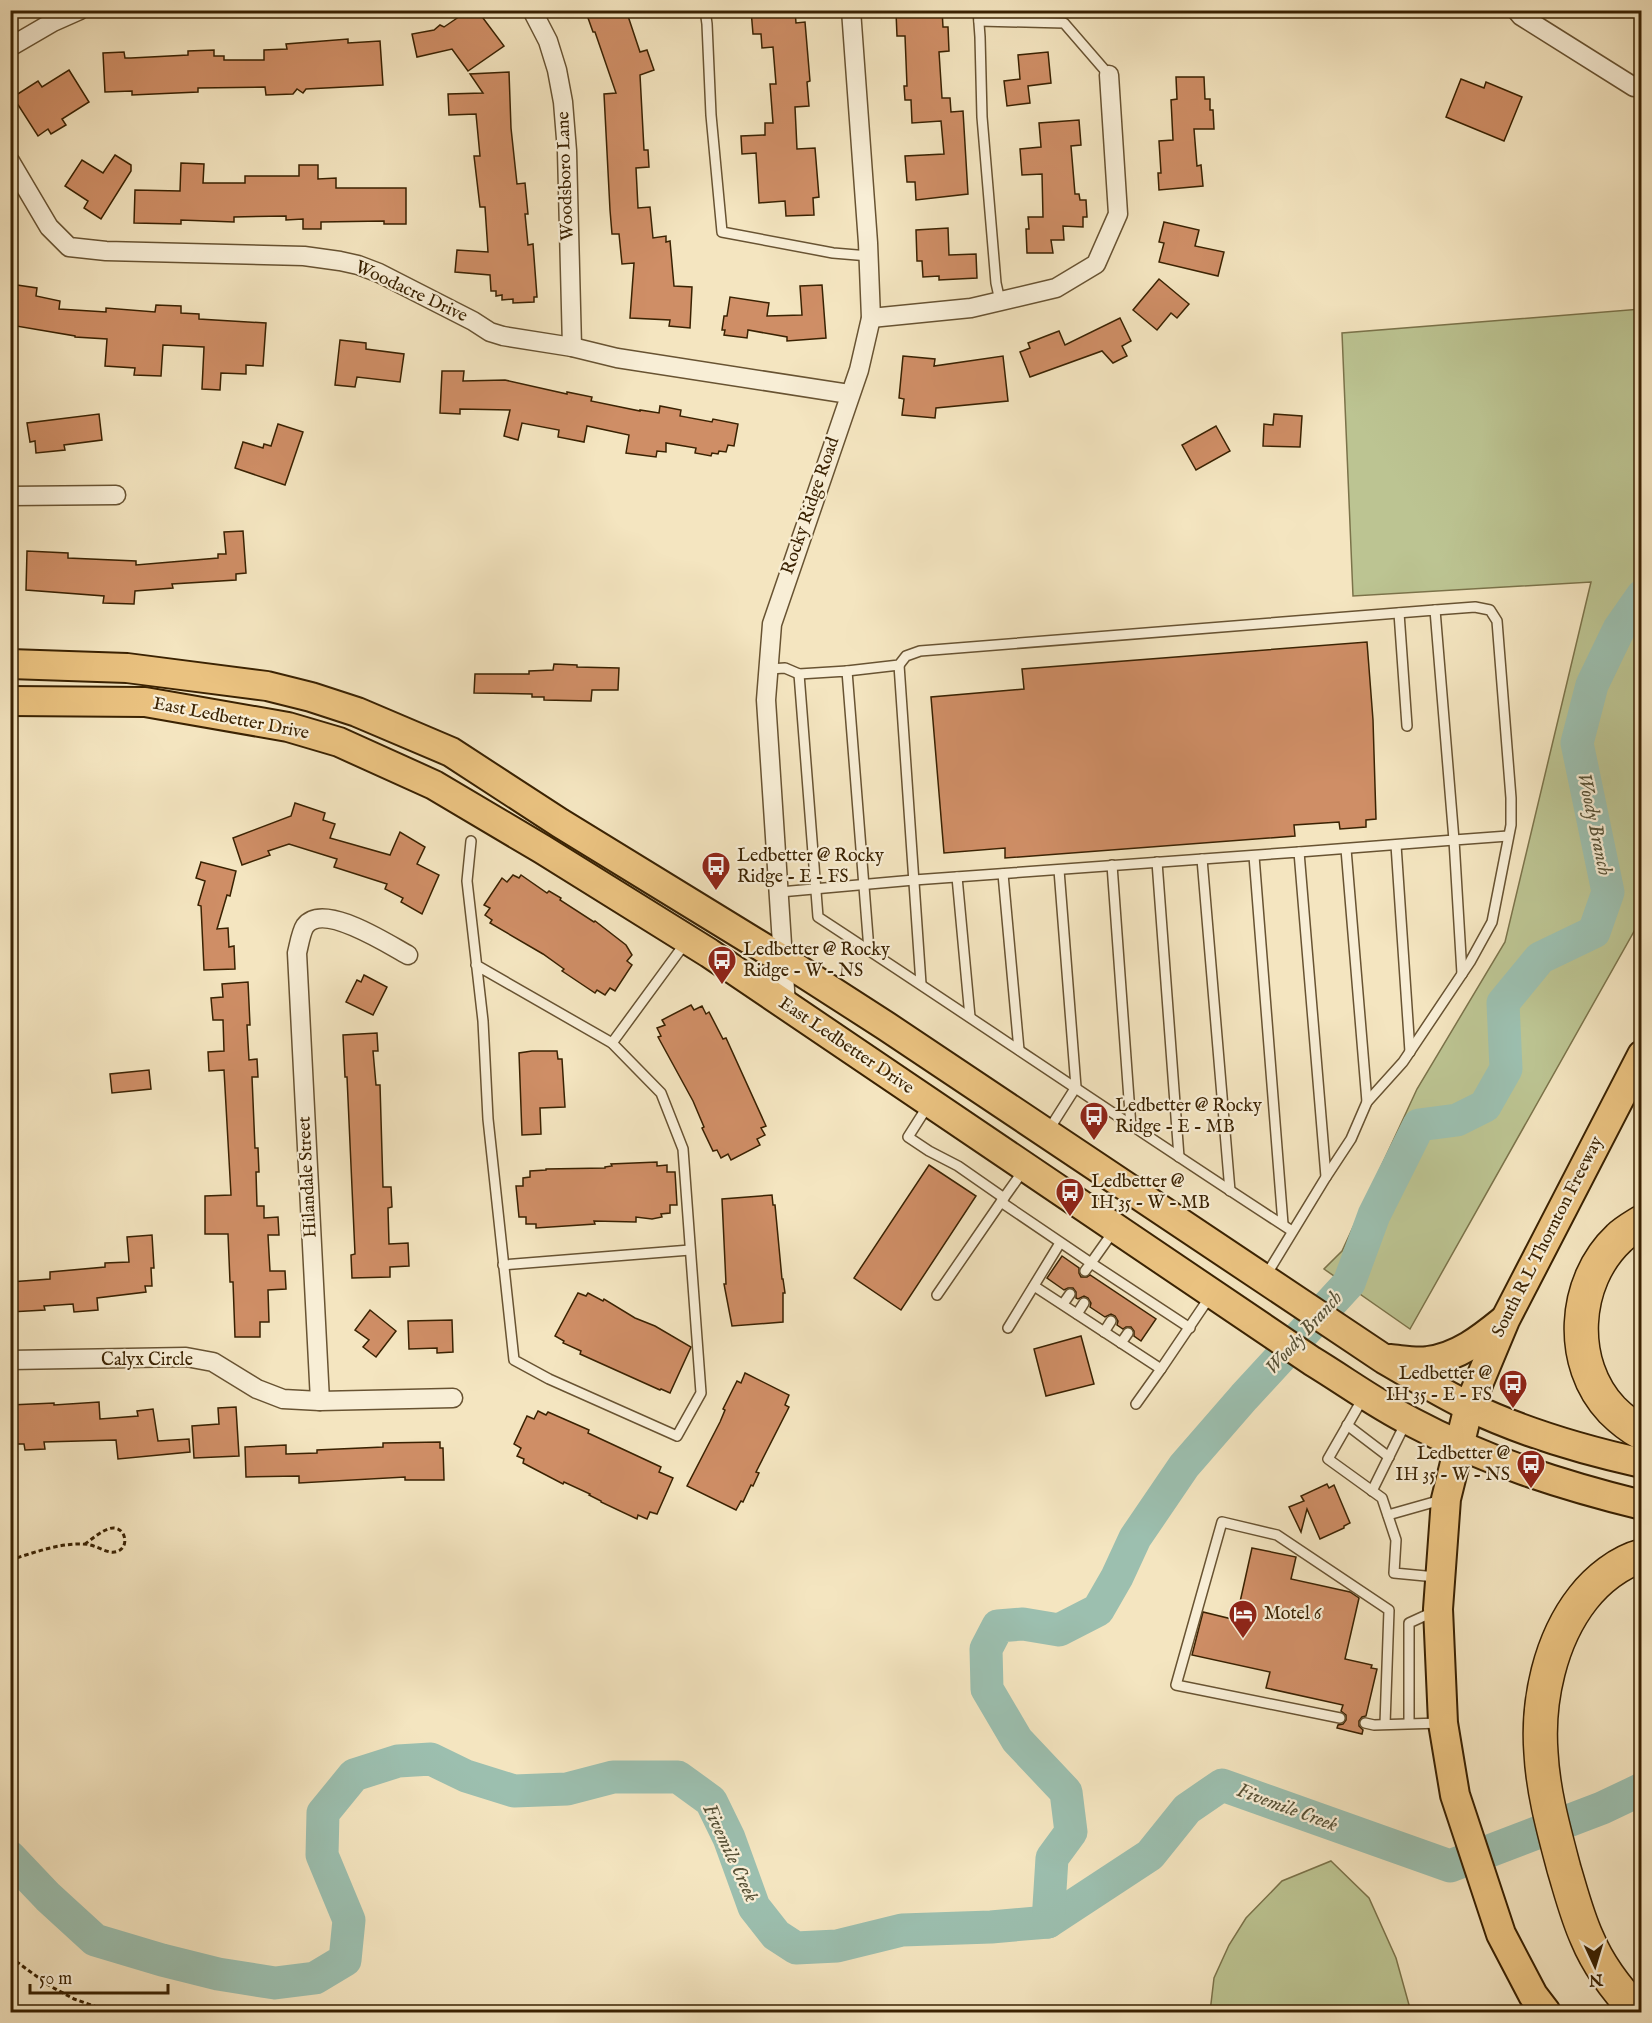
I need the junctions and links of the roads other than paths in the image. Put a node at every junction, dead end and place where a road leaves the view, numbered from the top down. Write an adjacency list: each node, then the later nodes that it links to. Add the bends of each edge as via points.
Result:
1 (80, 10): 8 (street)
2 (532, 10): 15 (street, Woodsboro Lane, via 548,41 564,102)
3 (705, 10): 12 (lane, via 722,232)
4 (852, 10): 12 (street, Rocky Ridge Road)
5 (978, 10): 7 (lane)
6 (1516, 10): 10 (street, via 1634,87)
7 (979, 21): 9 (lane, via 1064,23); 13 (lane, via 982,117)
8 (10, 47)
9 (1109, 75): 13 (street, via 1118,214 1096,264 1056,288)
10 (1641, 87)
11 (10, 161): 15 (street, Woodacre Drive, via 49,227 69,247 304,256 340,261 379,273 489,332)
12 (869, 256): 14 (street, Rocky Ridge Road)
13 (1000, 301): 14 (street, via 971,308)
14 (871, 318): 16 (street, Rocky Ridge Road)
15 (572, 347): 16 (street, Woodacre Drive, via 617,358)
16 (849, 394): 24 (street, Rocky Ridge Road, via 771,624)
17 (116, 495): 18 (street)
18 (10, 496)
19 (1435, 610): 20 (lane); 32 (lane, via 1475,607 1490,610 1497,621 1511,798); 33 (lane)
20 (1399, 613): 22 (lane, via 920,651 906,656); 29 (lane)
21 (10, 664): 23 (main road, East Ledbetter Drive)
22 (899, 665): 25 (lane); 45 (lane)
23 (80, 667): 27 (main road); 30 (main road, East Ledbetter Drive, via 154,671 267,686 357,712)
24 (769, 669): 26 (lane, via 785,668); 48 (street, Rocky Ridge Road, via 766,700)
25 (847, 671): 26 (lane); 46 (lane)
26 (799, 674): 47 (lane)
27 (74, 700): 28 (main road, East Ledbetter Drive); 31 (main road, East Ledbetter Drive, via 145,702 288,727 339,742)
28 (10, 701)
29 (1407, 726)
30 (451, 752): 31 (main road); 52 (main road, East Ledbetter Drive)
31 (434, 785): 49 (main road, East Ledbetter Drive)
32 (1508, 836): 33 (lane); 54 (lane, via 1492,922)
33 (1454, 840): 35 (lane); 54 (lane)
34 (471, 841): 53 (lane, via 467,881)
35 (1396, 845): 36 (lane); 60 (lane)
36 (1346, 849): 37 (lane); 64 (lane)
37 (1299, 852): 38 (lane); 69 (lane)
38 (1254, 856): 39 (lane); 73 (lane)
39 (1203, 859): 40 (lane); 70 (lane)
40 (1157, 862): 41 (lane); 67 (lane)
41 (1112, 865): 42 (lane); 65 (lane)
42 (1059, 870): 43 (lane); 62 (lane)
43 (1003, 874): 44 (lane); 59 (lane)
44 (957, 877): 45 (lane); 57 (lane)
45 (914, 880): 46 (lane); 55 (lane)
46 (863, 884): 47 (lane); 50 (lane)
47 (816, 888): 48 (lane); 50 (lane, via 819,917)
48 (780, 892): 52 (street, Rocky Ridge Road)
49 (687, 940): 56 (main road, East Ledbetter Drive); 58 (lane)
50 (869, 950): 55 (lane)
51 (408, 955): 108 (street, Hilandale Street, via 347,922 318,918 304,926 297,953)
52 (785, 961): 56 (street, Rocky Ridge Road); 66 (main road, East Ledbetter Drive)
53 (476, 965): 58 (lane); 80 (lane)
54 (1462, 974): 60 (lane)
55 (921, 984): 57 (lane)
56 (786, 1005): 63 (main road, East Ledbetter Drive)
57 (970, 1017): 59 (lane)
58 (612, 1043): 77 (lane, via 661,1093 683,1149)
59 (1019, 1050): 62 (lane)
60 (1410, 1053): 64 (lane)
61 (1641, 1055): 96 (main road, South R L Thornton Freeway)
62 (1076, 1087): 65 (lane); 66 (lane)
63 (930, 1102): 68 (main road, East Ledbetter Drive); 71 (lane, via 908,1137 958,1166)
64 (1367, 1102): 69 (lane, via 1351,1139)
65 (1131, 1127): 67 (lane)
66 (1046, 1133): 68 (main road); 78 (main road, East Ledbetter Drive)
67 (1179, 1157): 70 (lane)
68 (1025, 1167): 71 (lane); 74 (main road, East Ledbetter Drive)
69 (1326, 1177): 75 (lane)
70 (1230, 1191): 73 (lane)
71 (1003, 1200): 76 (lane); 89 (lane)
72 (1641, 1222): 113 (highway, via 1619,1238 1600,1260 1582,1310 1581,1336 1586,1365 1597,1390 1612,1410)
73 (1283, 1224): 75 (lane)
74 (1116, 1228): 79 (lane); 87 (main road, East Ledbetter Drive)
75 (1292, 1231): 84 (lane)
76 (1060, 1243): 79 (lane); 85 (lane)
77 (690, 1250): 80 (lane); 80 (lane, via 701,1393 677,1436 514,1360)
78 (1235, 1260): 84 (main road, East Ledbetter Drive); 87 (main road)
79 (1091, 1263): 81 (lane); 82 (lane)
80 (503, 1265)
81 (1084, 1271)
82 (1105, 1272): 83 (lane); 86 (lane)
83 (1098, 1281)
84 (1270, 1283): 103 (main road, East Ledbetter Drive)
85 (1034, 1286): 93 (lane); 98 (lane)
86 (1132, 1290): 90 (lane); 91 (lane)
87 (1212, 1293): 99 (lane); 106 (main road, East Ledbetter Drive)
88 (1070, 1294): 93 (lane)
89 (937, 1295)
90 (1126, 1299)
91 (1149, 1302): 94 (lane); 99 (lane)
92 (1084, 1303): 95 (lane)
93 (1063, 1304): 95 (lane)
94 (1143, 1311)
95 (1077, 1314): 100 (lane)
96 (1505, 1320): 103 (main road, via 1474,1344 1451,1355 1427,1361); 110 (main road, South R L Thornton Freeway)
97 (1111, 1321): 100 (lane)
98 (1008, 1328)
99 (1190, 1328): 105 (lane)
100 (1104, 1332): 102 (lane)
101 (1128, 1332): 102 (lane)
102 (1121, 1343): 105 (lane)
103 (1384, 1359): 110 (main road, East Ledbetter Drive)
104 (10, 1360): 108 (street, Calyx Circle, via 186,1357 213,1362 257,1389 283,1399)
105 (1161, 1369): 109 (lane)
106 (1365, 1394): 111 (main road, East Ledbetter Drive); 112 (lane)
107 (453, 1398): 108 (street, Calyx Circle)
108 (320, 1401)
109 (1137, 1404)
110 (1469, 1406): 114 (main road, South R L Thornton Freeway); 116 (main road, East Ledbetter Drive, via 1594,1452)
111 (1407, 1420): 114 (main road, East Ledbetter Drive); 115 (lane)
112 (1347, 1425): 115 (lane); 117 (lane, via 1328,1459)
113 (1641, 1433)
114 (1458, 1445): 118 (main road, South R L Thornton Freeway); 119 (main road, East Ledbetter Drive, via 1500,1463)
115 (1389, 1457): 117 (lane)
116 (1641, 1463)
117 (1372, 1491): 120 (lane, via 1382,1498)
118 (1446, 1499): 120 (lane); 122 (main road, South R L Thornton Freeway)
119 (1641, 1505)
120 (1388, 1515): 122 (lane, via 1396,1540 1394,1573)
121 (1641, 1556): 130 (highway, via 1590,1589 1572,1612 1560,1636 1546,1684 1541,1723 1541,1753 1554,1833 1586,1938 1604,1972)
122 (1440, 1577): 123 (main road, South R L Thornton Freeway)
123 (1438, 1609): 126 (lane, via 1409,1623); 127 (main road, South R L Thornton Freeway)
124 (1340, 1718): 128 (lane, via 1176,1686 1222,1522 1277,1535 1389,1610)
125 (1365, 1723): 128 (lane)
126 (1409, 1723): 127 (lane); 128 (lane)
127 (1443, 1723): 129 (main road, South R L Thornton Freeway, via 1455,1795 1501,1934)
128 (1385, 1724)
129 (1546, 2013)
130 (1638, 2013)

